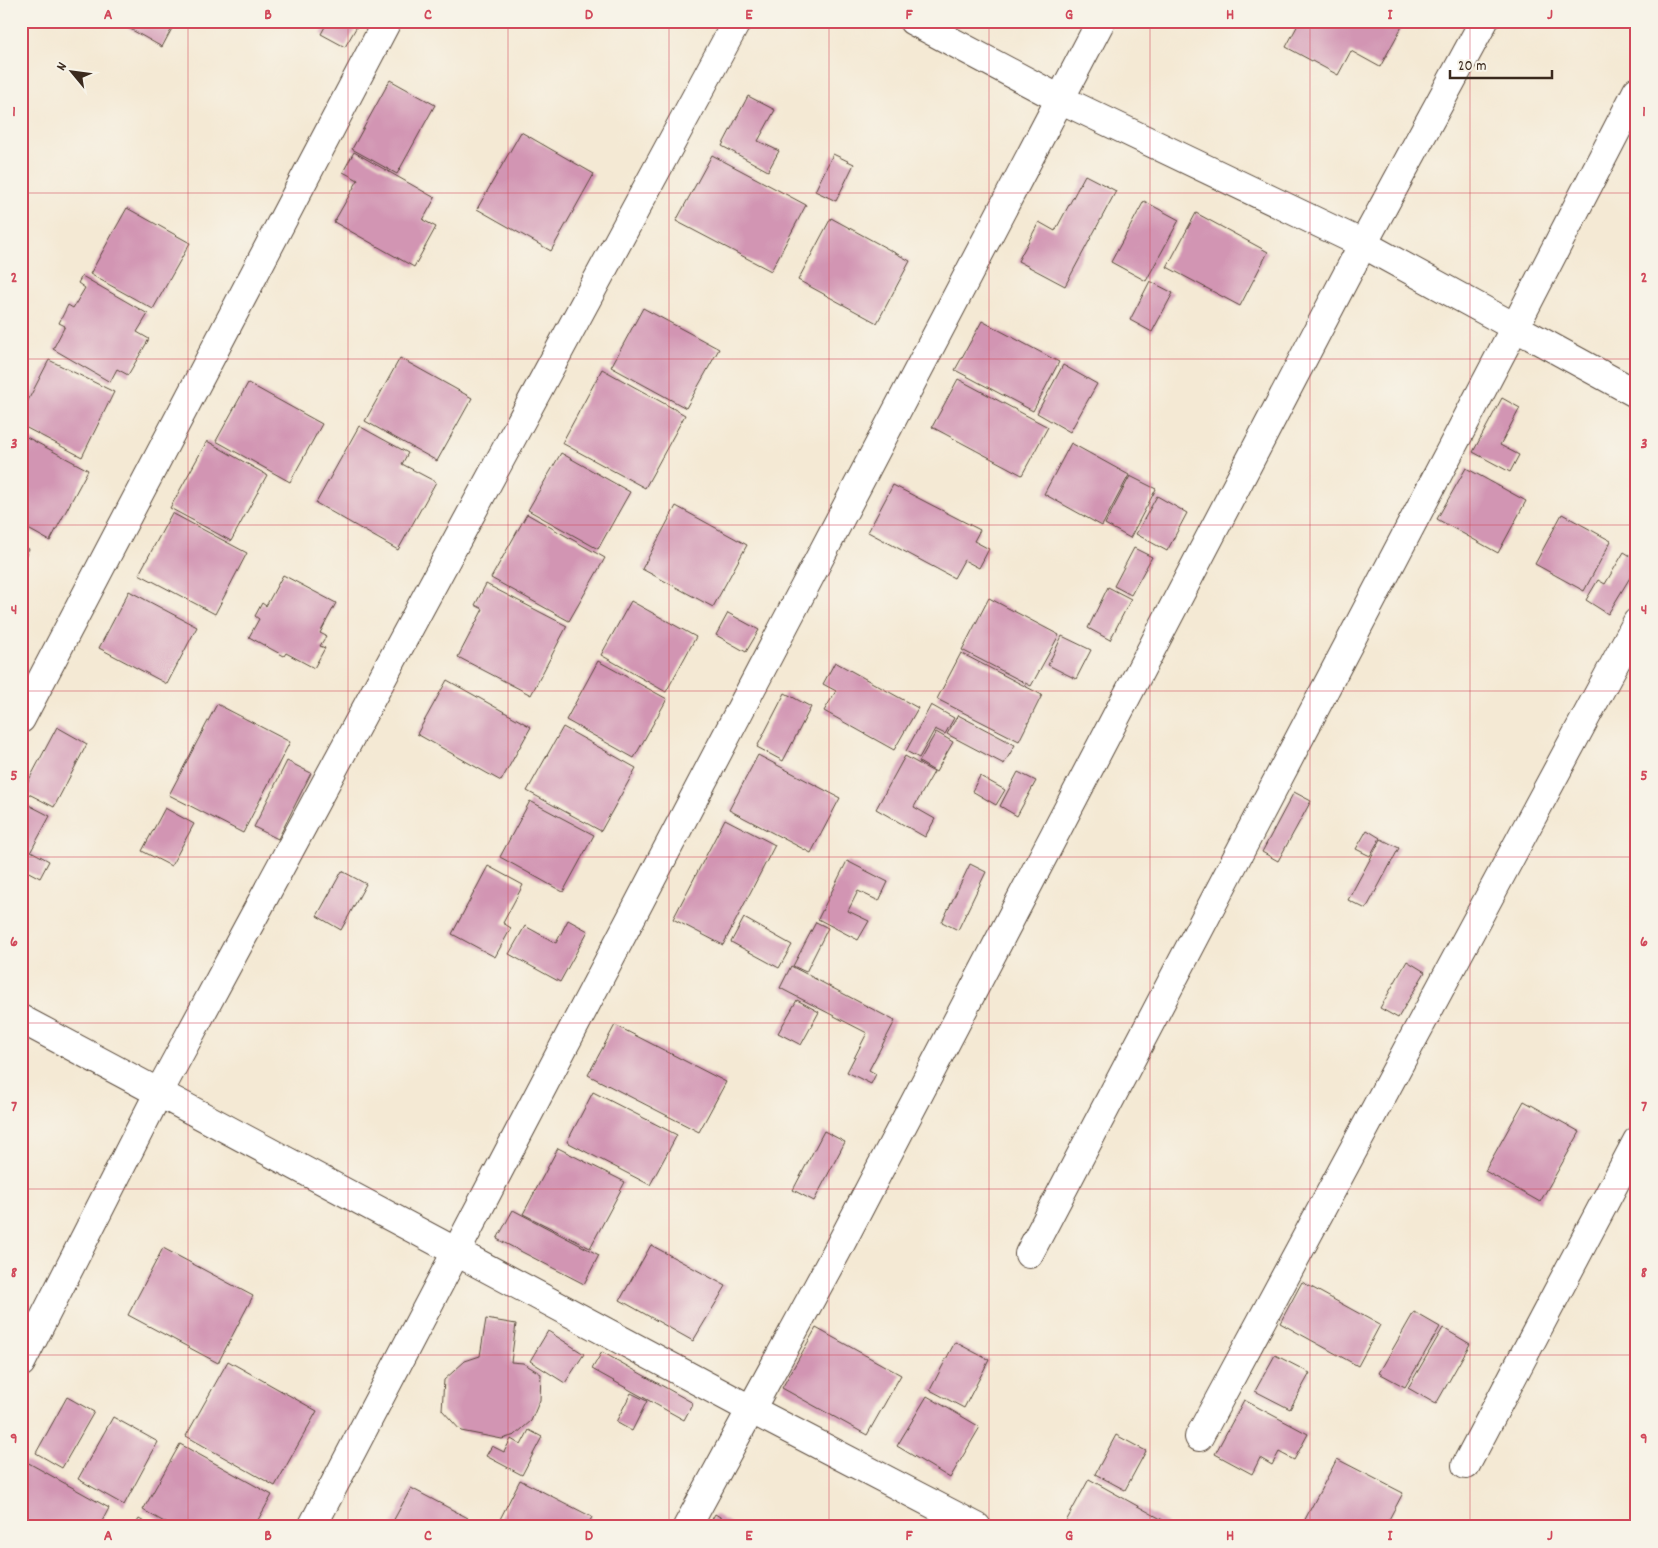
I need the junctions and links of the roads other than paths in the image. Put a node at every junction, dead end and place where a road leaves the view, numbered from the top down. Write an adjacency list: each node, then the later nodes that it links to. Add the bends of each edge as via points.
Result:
1 (387, 21): 12 (street)
2 (737, 21): 14 (street)
3 (913, 21): 7 (street)
4 (1101, 21): 7 (street)
5 (1484, 21): 8 (street)
6 (1637, 91): 9 (street)
7 (1060, 99): 8 (street); 16 (street)
8 (1363, 244): 9 (street); 19 (street)
9 (1515, 327): 10 (street); 17 (street)
10 (1637, 394)
11 (1637, 622): 20 (street)
12 (21, 718)
13 (21, 1019): 14 (street)
14 (159, 1092): 16 (street); 18 (street)
15 (1637, 1141): 21 (street)
16 (457, 1251): 19 (street); 22 (street)
17 (1029, 1254)
18 (21, 1363)
19 (752, 1410): 23 (street); 24 (street)
20 (1199, 1437)
21 (1466, 1465)
22 (312, 1527)
23 (687, 1527)
24 (977, 1527)

